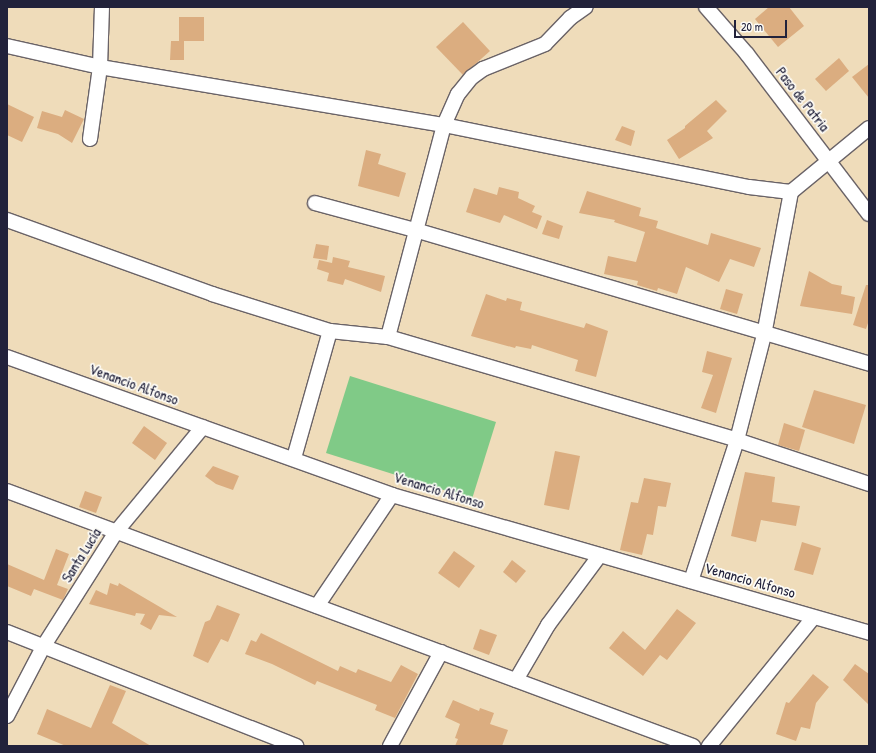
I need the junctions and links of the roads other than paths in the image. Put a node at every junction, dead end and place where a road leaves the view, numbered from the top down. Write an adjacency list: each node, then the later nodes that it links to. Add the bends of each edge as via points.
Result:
1 (102, 7): 5 (street)
2 (586, 7): 6 (street, via 570,18 545,44 483,69 472,77 458,94)
3 (706, 7): 9 (street, Paso de Patria, via 747,54)
4 (7, 46): 5 (street)
5 (100, 67): 6 (street); 8 (street)
6 (444, 125): 10 (street, via 749,187); 14 (street)
7 (869, 128): 9 (street)
8 (90, 139)
9 (830, 162): 10 (street); 12 (street, Paso de Patria)
10 (792, 192): 16 (street)
11 (315, 203): 14 (street)
12 (869, 214)
13 (7, 220): 15 (street, via 212,294)
14 (415, 230): 16 (street); 17 (street)
15 (330, 331): 17 (street); 22 (street)
16 (764, 335): 19 (street); 21 (street)
17 (388, 337): 21 (street)
18 (7, 357): 20 (street, Venancio Alfonso)
19 (869, 364)
20 (203, 427): 22 (street, Venancio Alfonso); 26 (street, Santa Lucía)
21 (737, 440): 23 (street); 28 (street)
22 (294, 458): 25 (street, Venancio Alfonso)
23 (869, 484)
24 (7, 491): 26 (street)
25 (392, 494): 27 (street, Venancio Alfonso); 29 (street)
26 (116, 532): 29 (street); 33 (street, Santa Lucía)
27 (600, 554): 28 (street, Venancio Alfonso); 35 (street, via 548,626)
28 (691, 581): 30 (street, Venancio Alfonso)
29 (317, 606): 34 (street)
30 (814, 617): 32 (street, Venancio Alfonso); 40 (street)
31 (7, 632): 33 (street)
32 (869, 633)
33 (43, 647): 36 (street, Santa Lucía); 37 (street)
34 (441, 652): 35 (street); 38 (street)
35 (516, 680): 39 (street)
36 (7, 716)
37 (296, 746)
38 (390, 746)
39 (693, 746)
40 (709, 746)

